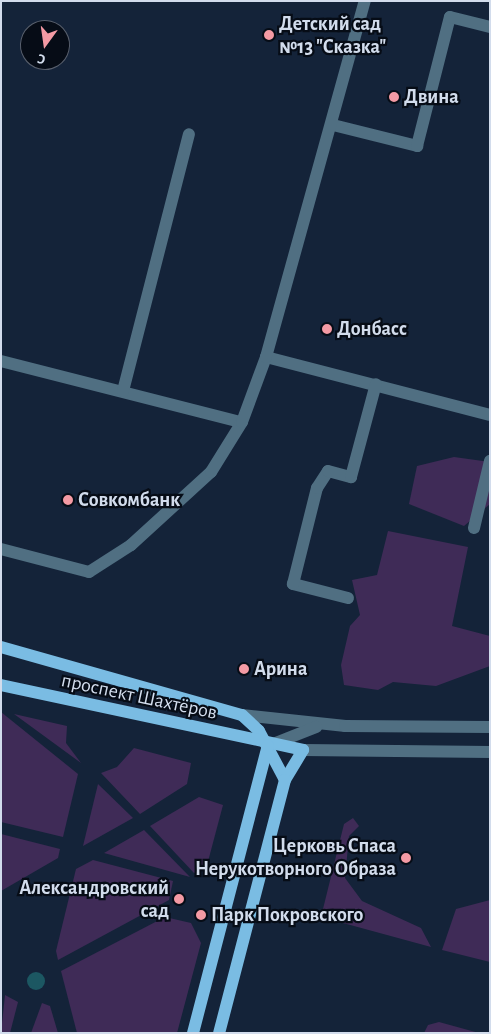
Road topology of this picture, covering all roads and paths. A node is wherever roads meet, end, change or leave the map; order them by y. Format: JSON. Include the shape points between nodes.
{"nodes":[{"id":1,"x":365,"y":1,"type":"edge"},
{"id":2,"x":490,"y":27,"type":"edge"},
{"id":3,"x":333,"y":125,"type":"junction"},
{"id":4,"x":189,"y":134,"type":"dead end"},
{"id":5,"x":266,"y":357,"type":"junction"},
{"id":6,"x":1,"y":361,"type":"edge"},
{"id":7,"x":376,"y":384,"type":"junction"},
{"id":8,"x":123,"y":391,"type":"junction"},
{"id":9,"x":490,"y":415,"type":"edge"},
{"id":10,"x":241,"y":422,"type":"junction"},
{"id":11,"x":490,"y":462,"type":"edge"},
{"id":12,"x":474,"y":528,"type":"dead end"},
{"id":13,"x":1,"y":549,"type":"edge"},
{"id":14,"x":348,"y":598,"type":"dead end"},
{"id":15,"x":1,"y":646,"type":"edge"},
{"id":16,"x":1,"y":685,"type":"edge"},
{"id":17,"x":242,"y":715,"type":"junction"},
{"id":18,"x":325,"y":724,"type":"junction"},
{"id":19,"x":490,"y":727,"type":"edge"},
{"id":20,"x":268,"y":746,"type":"junction"},
{"id":21,"x":302,"y":750,"type":"junction"},
{"id":22,"x":490,"y":752,"type":"edge"},
{"id":23,"x":285,"y":780,"type":"junction"},
{"id":24,"x":193,"y":1033,"type":"edge"},
{"id":25,"x":219,"y":1033,"type":"edge"}],
"edges":[{"from":1,"to":3,"type":"street"},
{"from":2,"to":3,"type":"street","via":[[450,17],[417,146]]},
{"from":3,"to":5,"type":"street"},
{"from":4,"to":8,"type":"street"},
{"from":5,"to":7,"type":"street"},
{"from":5,"to":10,"type":"street"},
{"from":6,"to":8,"type":"street"},
{"from":7,"to":9,"type":"street"},
{"from":7,"to":14,"type":"street","via":[[351,477],[328,471],[317,488],[293,584]]},
{"from":8,"to":10,"type":"street"},
{"from":10,"to":13,"type":"street","via":[[199,484],[131,545],[89,572]]},
{"from":11,"to":12,"type":"street"},
{"from":15,"to":17,"type":"main road","name":"проспект Шахтёров"},
{"from":16,"to":20,"type":"main road","name":"проспект Шахтёров"},
{"from":17,"to":18,"type":"street","name":"проспект Шахтёров"},
{"from":17,"to":20,"type":"main road","name":"проспект Шахтёров"},
{"from":18,"to":19,"type":"street","name":"проспект Шахтёров"},
{"from":18,"to":20,"type":"street","name":"проспект Шахтёров","via":[[295,732]]},
{"from":20,"to":21,"type":"main road","name":"проспект Шахтёров"},
{"from":20,"to":23,"type":"main road","name":"проспект Шахтёров"},
{"from":20,"to":24,"type":"main road"},
{"from":21,"to":22,"type":"street","name":"проспект Шахтёров"},
{"from":21,"to":23,"type":"main road"},
{"from":23,"to":25,"type":"main road"}]}
